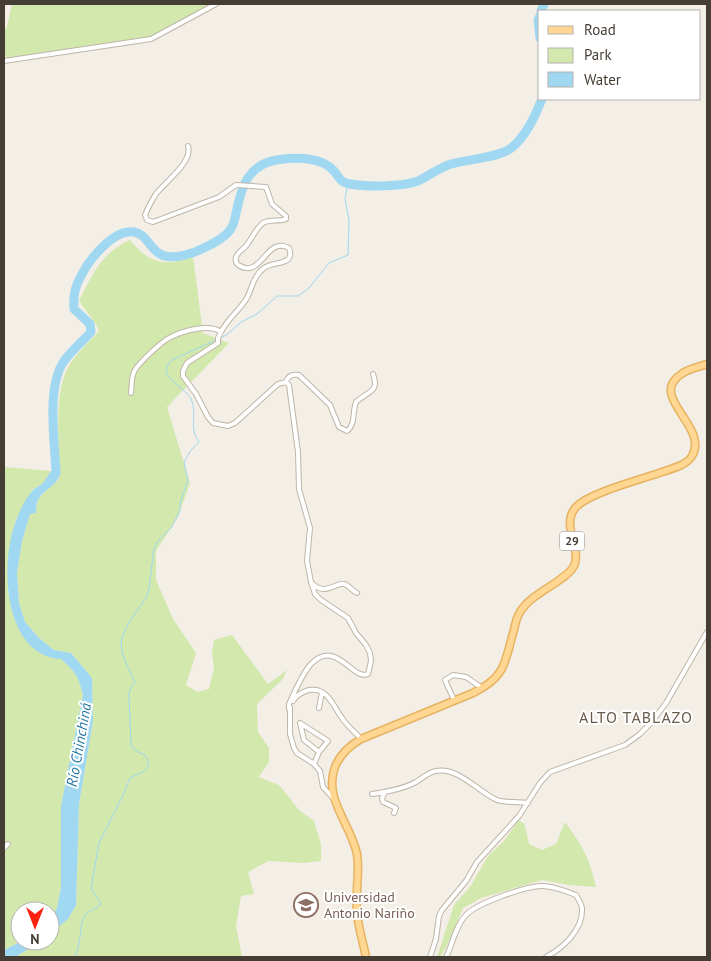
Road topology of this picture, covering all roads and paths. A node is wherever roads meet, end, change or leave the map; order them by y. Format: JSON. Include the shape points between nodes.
{"nodes":[{"id":1,"x":216,"y":4,"type":"edge"},
{"id":2,"x":4,"y":60,"type":"edge"},
{"id":3,"x":188,"y":146,"type":"dead end"},
{"id":4,"x":221,"y":332,"type":"junction"},
{"id":5,"x":707,"y":364,"type":"edge"},
{"id":6,"x":373,"y":374,"type":"dead end"},
{"id":7,"x":286,"y":382,"type":"junction"},
{"id":8,"x":131,"y":393,"type":"dead end"},
{"id":9,"x":311,"y":582,"type":"junction"},
{"id":10,"x":357,"y":593,"type":"dead end"},
{"id":11,"x":707,"y":632,"type":"edge"},
{"id":12,"x":482,"y":688,"type":"junction"},
{"id":13,"x":322,"y":692,"type":"junction"},
{"id":14,"x":454,"y":700,"type":"junction"},
{"id":15,"x":319,"y":708,"type":"dead end"},
{"id":16,"x":289,"y":709,"type":"junction"},
{"id":17,"x":361,"y":739,"type":"junction"},
{"id":18,"x":319,"y":752,"type":"junction"},
{"id":19,"x":314,"y":764,"type":"junction"},
{"id":20,"x":385,"y":792,"type":"junction"},
{"id":21,"x":372,"y":794,"type":"dead end"},
{"id":22,"x":334,"y":800,"type":"junction"},
{"id":23,"x":528,"y":803,"type":"junction"},
{"id":24,"x":394,"y":814,"type":"dead end"},
{"id":25,"x":8,"y":844,"type":"dead end"},
{"id":26,"x":4,"y":848,"type":"edge"},
{"id":27,"x":366,"y":957,"type":"edge"},
{"id":28,"x":430,"y":957,"type":"edge"},
{"id":29,"x":446,"y":957,"type":"edge"},
{"id":30,"x":546,"y":957,"type":"edge"}],
"edges":[{"from":1,"to":2,"type":"street","via":[[151,39]]},
{"from":3,"to":4,"type":"street","via":[[189,156],[155,196],[145,215],[146,220],[153,222],[196,206],[219,197],[236,185],[266,187],[272,204],[284,213],[286,219],[264,223],[239,252],[236,261],[241,267],[252,268],[268,250],[278,246],[289,248],[290,256],[286,262],[268,265],[259,272],[248,297]]},
{"from":4,"to":7,"type":"street","via":[[216,346],[187,363],[183,371],[213,423],[228,426],[235,423],[278,384]]},
{"from":4,"to":8,"type":"street","via":[[195,330],[169,338],[136,367]]},
{"from":5,"to":12,"type":"main road","number":"29","via":[[683,373],[670,390],[695,439],[696,449],[691,458],[678,467],[594,496],[575,508],[570,524],[575,558],[573,567],[520,612],[505,665]]},
{"from":6,"to":7,"type":"street","via":[[376,387],[356,402],[352,425],[347,431],[339,427],[330,405],[300,375],[291,375]]},
{"from":7,"to":9,"type":"street","via":[[296,430],[299,489],[310,528],[307,561]]},
{"from":9,"to":10,"type":"street","via":[[324,588],[342,583]]},
{"from":9,"to":16,"type":"street","via":[[320,600],[348,618],[370,653],[370,669],[368,674],[361,675],[333,656],[320,657],[310,665]]},
{"from":11,"to":23,"type":"street","via":[[666,703],[640,734],[625,745],[550,772]]},
{"from":12,"to":14,"type":"main road","number":"29"},
{"from":12,"to":14,"type":"street","via":[[466,677],[453,675],[445,680]]},
{"from":13,"to":15,"type":"street"},
{"from":13,"to":16,"type":"street","via":[[302,692]]},
{"from":13,"to":17,"type":"street"},
{"from":14,"to":17,"type":"main road","number":"29"},
{"from":16,"to":19,"type":"street","via":[[294,748]]},
{"from":17,"to":22,"type":"main road","number":"29","via":[[348,747],[337,763],[332,777]]},
{"from":18,"to":18,"type":"street","via":[[304,740],[300,723],[328,741]]},
{"from":18,"to":19,"type":"street"},
{"from":19,"to":22,"type":"street","via":[[320,771],[323,787]]},
{"from":20,"to":21,"type":"street"},
{"from":20,"to":23,"type":"street","via":[[438,771],[462,778],[496,800]]},
{"from":20,"to":24,"type":"street","via":[[383,802],[396,808]]},
{"from":22,"to":27,"type":"main road","number":"29","via":[[356,853],[356,911]]},
{"from":23,"to":28,"type":"street","via":[[477,862],[442,910]]},
{"from":25,"to":26,"type":"street"},
{"from":29,"to":30,"type":"street","via":[[466,914],[494,899],[541,886],[559,888],[576,895],[582,908],[580,925],[569,940]]}]}
